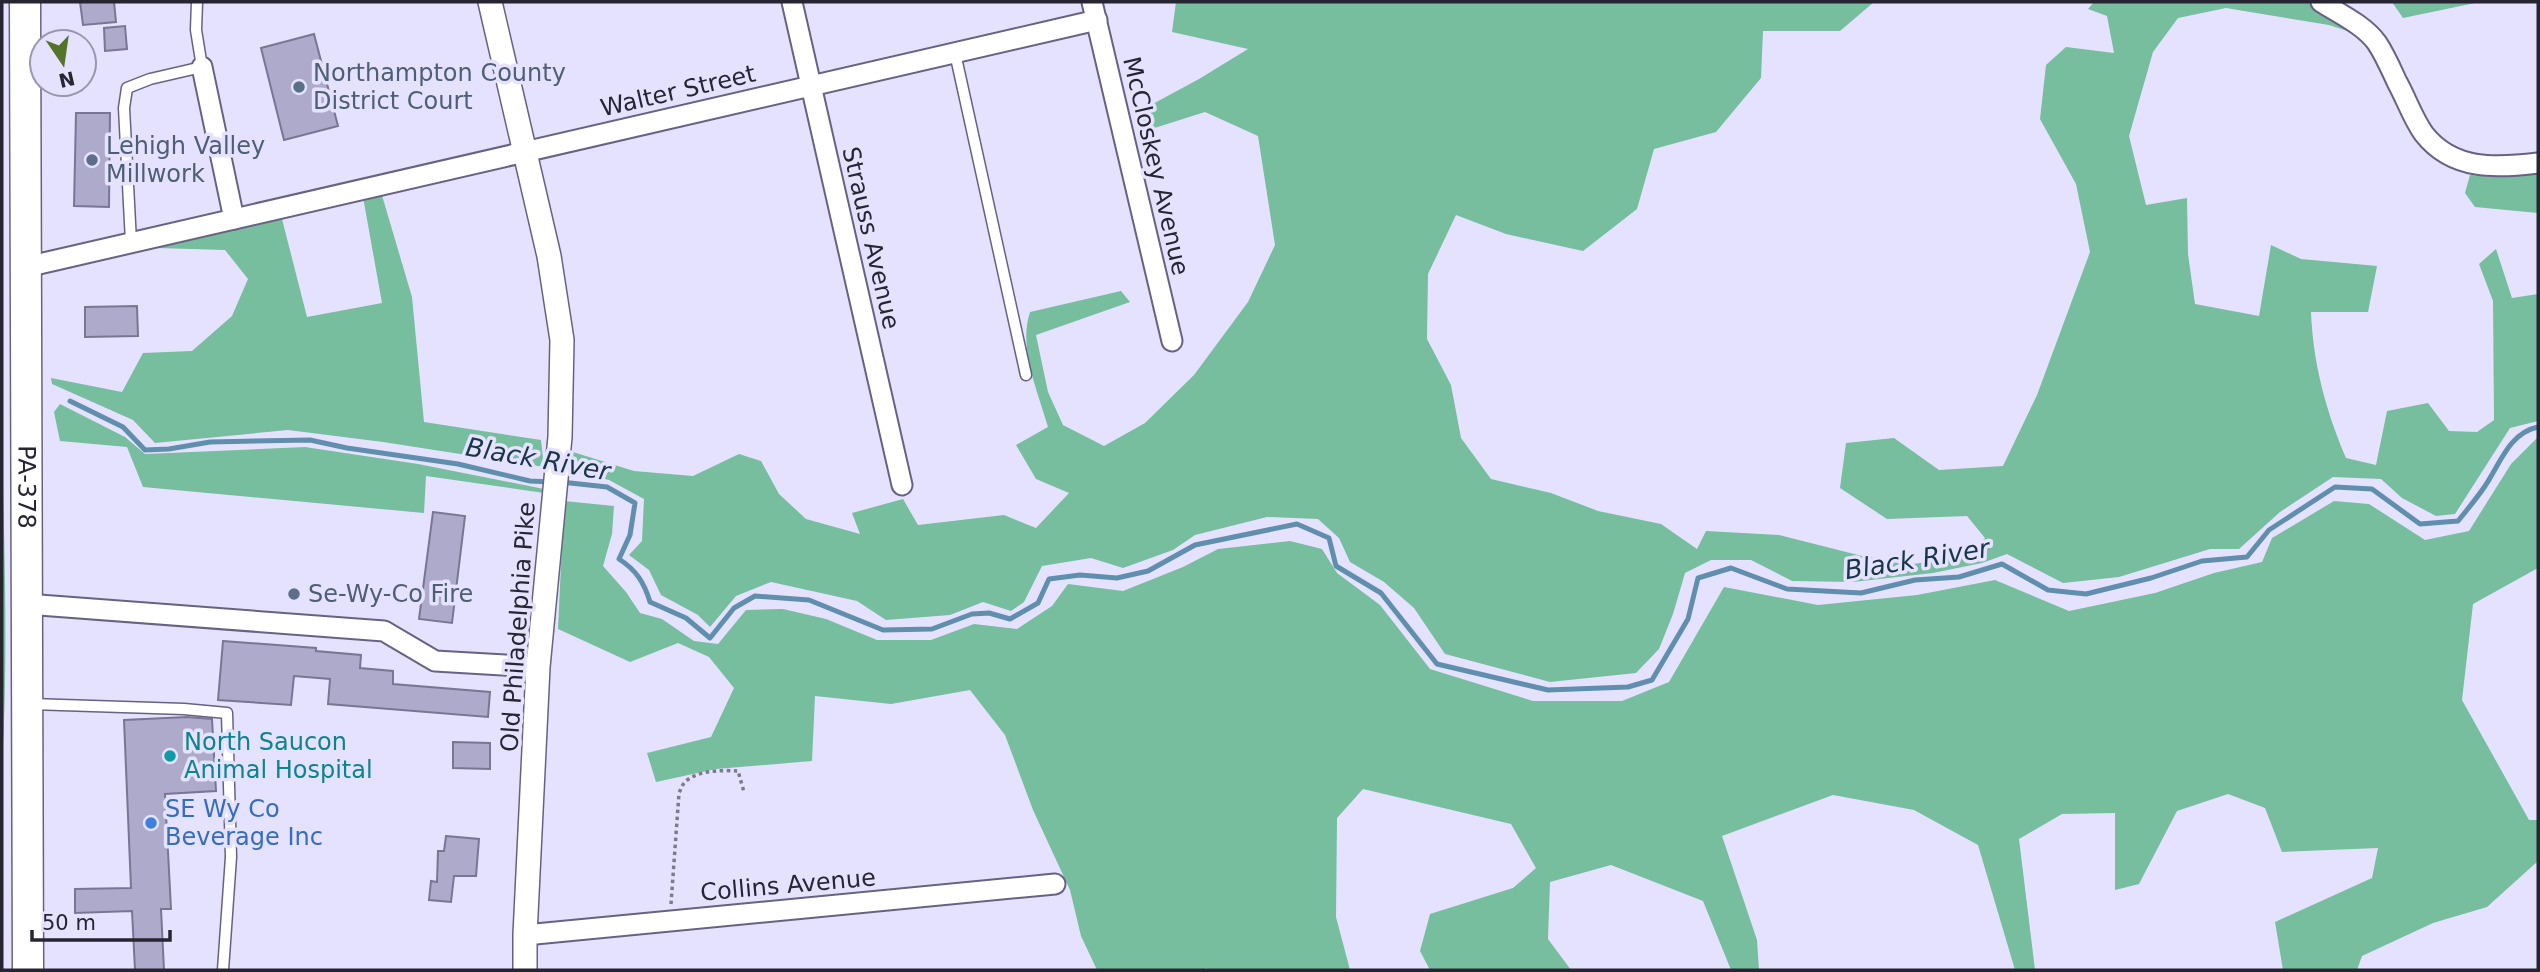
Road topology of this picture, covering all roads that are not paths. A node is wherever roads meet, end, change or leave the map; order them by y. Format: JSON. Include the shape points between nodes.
{"nodes":[{"id":1,"x":25,"y":2,"type":"edge"},
{"id":2,"x":197,"y":2,"type":"edge"},
{"id":3,"x":490,"y":2,"type":"edge"},
{"id":4,"x":792,"y":2,"type":"edge"},
{"id":5,"x":2321,"y":2,"type":"edge"},
{"id":6,"x":1094,"y":11,"type":"edge"},
{"id":7,"x":955,"y":52,"type":"junction"},
{"id":8,"x":202,"y":67,"type":"junction"},
{"id":9,"x":812,"y":85,"type":"junction"},
{"id":10,"x":526,"y":151,"type":"junction"},
{"id":11,"x":2538,"y":163,"type":"edge"},
{"id":12,"x":234,"y":219,"type":"junction"},
{"id":13,"x":131,"y":242,"type":"junction"},
{"id":14,"x":26,"y":267,"type":"junction"},
{"id":15,"x":1172,"y":341,"type":"dead end"},
{"id":16,"x":1026,"y":375,"type":"dead end"},
{"id":17,"x":902,"y":485,"type":"dead end"},
{"id":18,"x":26,"y":604,"type":"junction"},
{"id":19,"x":538,"y":667,"type":"junction"},
{"id":20,"x":27,"y":704,"type":"junction"},
{"id":21,"x":1055,"y":884,"type":"dead end"},
{"id":22,"x":525,"y":935,"type":"junction"},
{"id":23,"x":28,"y":970,"type":"edge"},
{"id":24,"x":223,"y":970,"type":"edge"},
{"id":25,"x":525,"y":970,"type":"edge"}],
"edges":[{"from":1,"to":14,"type":"main road","name":"PA-378"},
{"from":2,"to":8,"type":"lane"},
{"from":3,"to":10,"type":"street","name":"Old Philadelphia Pike"},
{"from":4,"to":9,"type":"street","name":"Strauss Avenue"},
{"from":5,"to":11,"type":"street","via":[[2359,26],[2378,45],[2423,133],[2438,148],[2483,166]]},
{"from":6,"to":7,"type":"street","name":"Walter Street"},
{"from":6,"to":15,"type":"street","name":"McCloskey Avenue"},
{"from":7,"to":9,"type":"street","name":"Walter Street"},
{"from":7,"to":16,"type":"lane"},
{"from":8,"to":12,"type":"street"},
{"from":8,"to":13,"type":"lane","via":[[127,88],[124,108]]},
{"from":9,"to":10,"type":"street","name":"Walter Street"},
{"from":9,"to":17,"type":"street","name":"Strauss Avenue"},
{"from":10,"to":12,"type":"street","name":"Walter Street"},
{"from":10,"to":19,"type":"street","name":"Old Philadelphia Pike","via":[[562,340],[557,471]]},
{"from":12,"to":13,"type":"street","name":"Walter Street"},
{"from":13,"to":14,"type":"street","name":"Walter Street"},
{"from":14,"to":18,"type":"main road","name":"PA-378"},
{"from":18,"to":19,"type":"street","via":[[384,631],[435,661]]},
{"from":18,"to":20,"type":"main road","name":"PA-378"},
{"from":19,"to":22,"type":"street","name":"Old Philadelphia Pike"},
{"from":20,"to":23,"type":"main road","name":"PA-378"},
{"from":20,"to":24,"type":"lane","via":[[226,713],[232,857]]},
{"from":21,"to":22,"type":"street","name":"Collins Avenue"},
{"from":22,"to":25,"type":"street","name":"Old Philadelphia Pike"}]}
